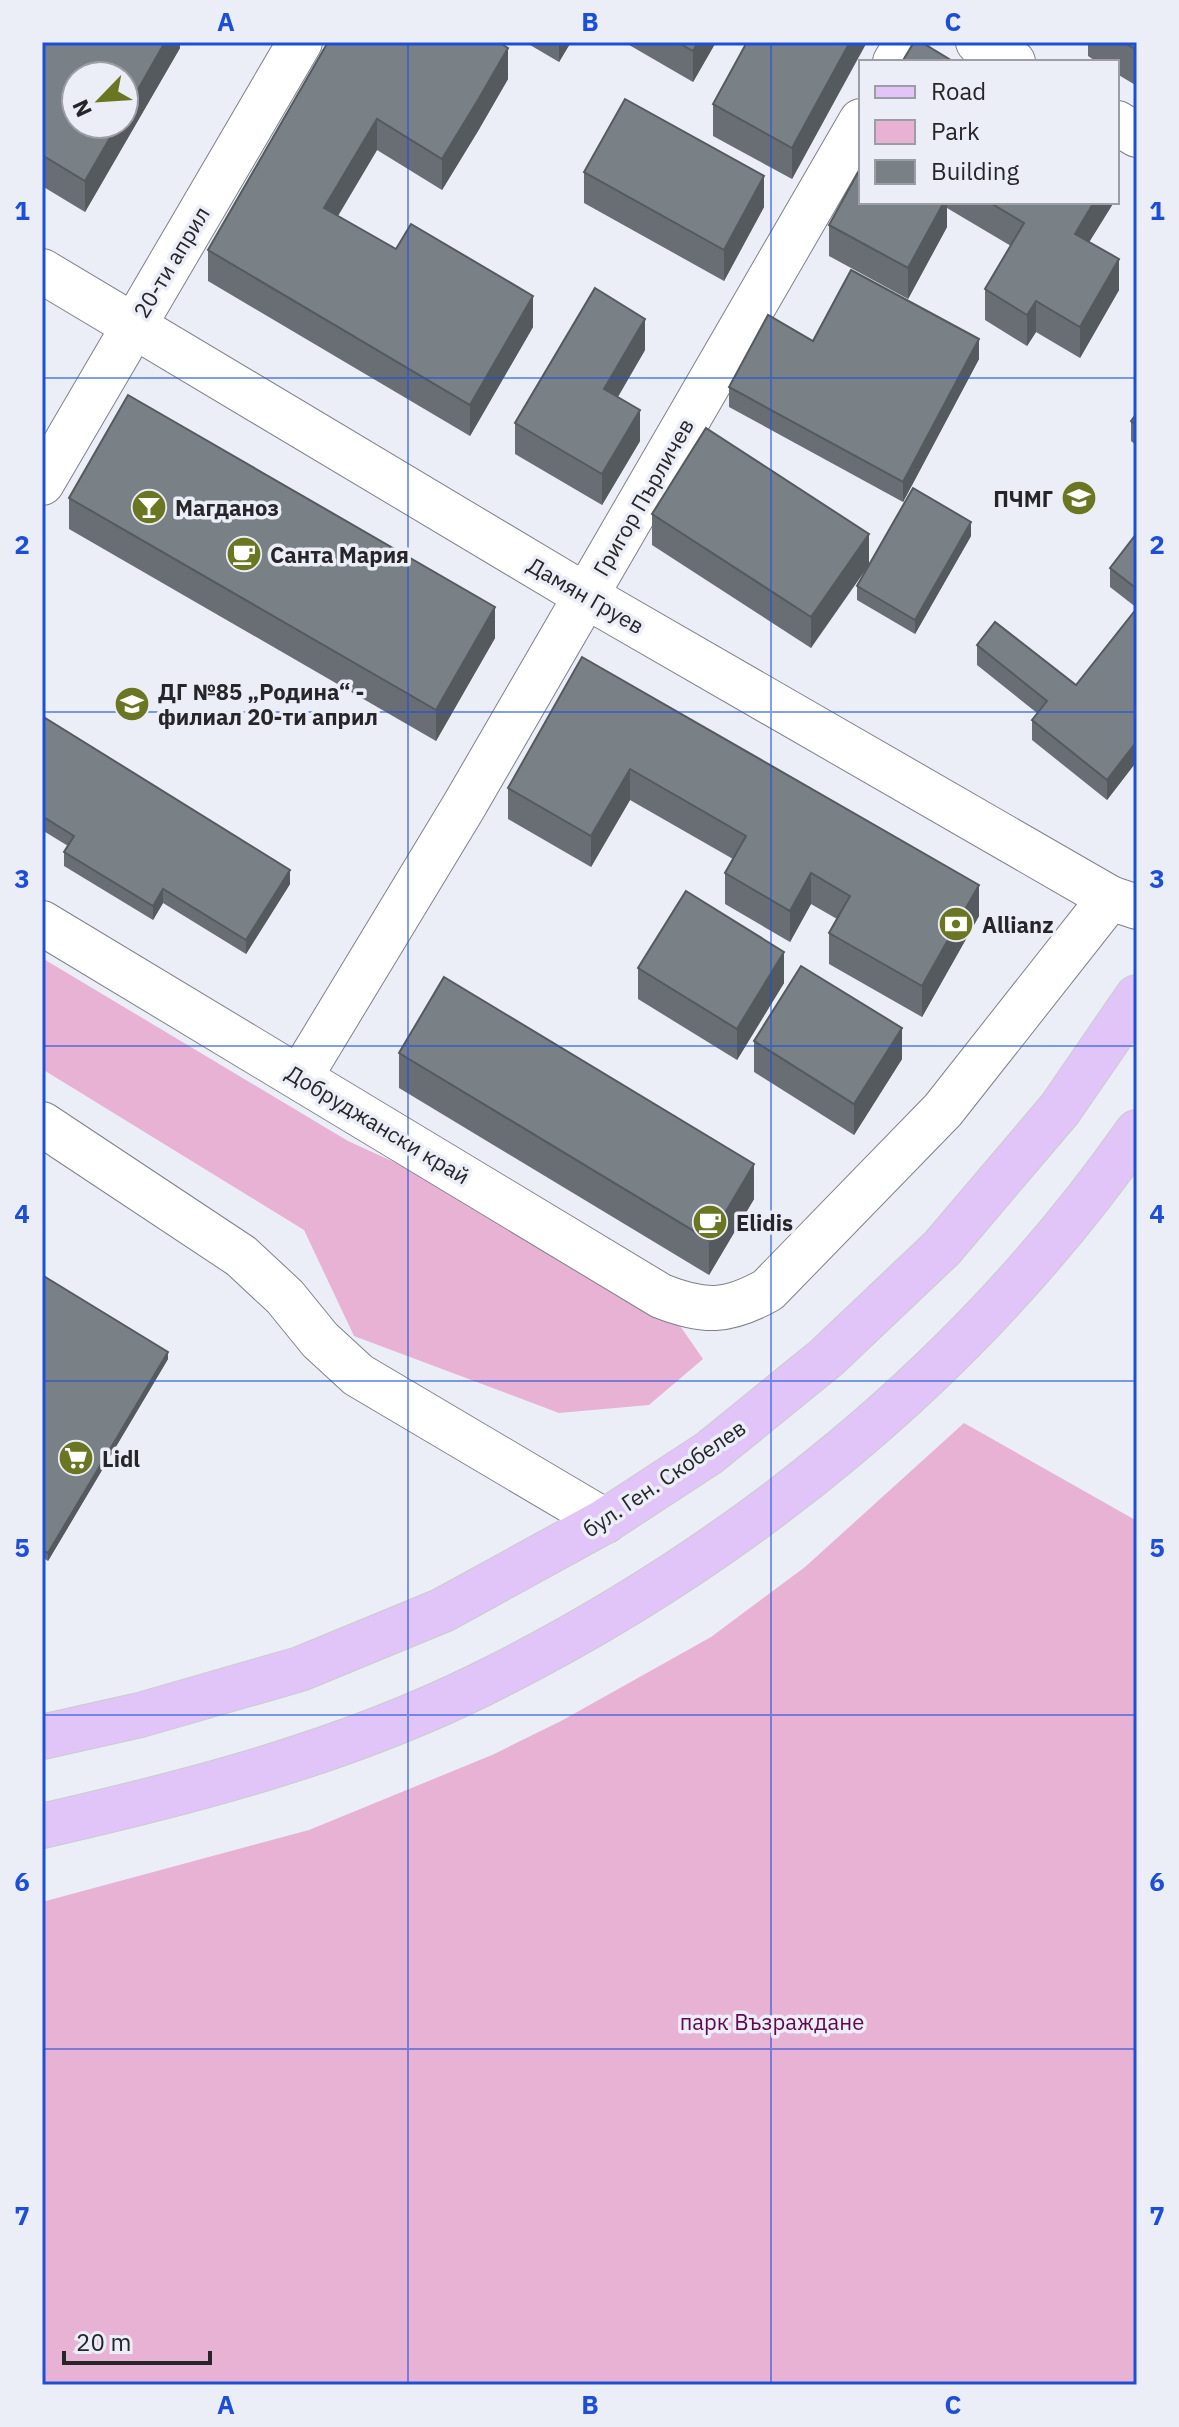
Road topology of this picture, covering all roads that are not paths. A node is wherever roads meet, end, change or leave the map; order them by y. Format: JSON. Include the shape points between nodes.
{"nodes":[{"id":1,"x":300,"y":42,"type":"edge"},
{"id":2,"x":907,"y":42,"type":"edge"},
{"id":3,"x":978,"y":42,"type":"edge"},
{"id":4,"x":896,"y":60,"type":"edge"},
{"id":5,"x":1010,"y":60,"type":"edge"},
{"id":6,"x":859,"y":124,"type":"edge"},
{"id":7,"x":1119,"y":124,"type":"edge"},
{"id":8,"x":1137,"y":135,"type":"edge"},
{"id":9,"x":42,"y":271,"type":"edge"},
{"id":10,"x":134,"y":325,"type":"junction"},
{"id":11,"x":42,"y":483,"type":"edge"},
{"id":12,"x":586,"y":596,"type":"junction"},
{"id":13,"x":1124,"y":902,"type":"edge"},
{"id":14,"x":42,"y":923,"type":"edge"},
{"id":15,"x":1137,"y":997,"type":"edge"},
{"id":16,"x":300,"y":1077,"type":"junction"},
{"id":17,"x":42,"y":1124,"type":"edge"},
{"id":18,"x":1137,"y":1132,"type":"edge"},
{"id":19,"x":605,"y":1521,"type":"junction"},
{"id":20,"x":42,"y":1737,"type":"edge"},
{"id":21,"x":42,"y":1826,"type":"edge"}],
"edges":[{"from":1,"to":10,"type":"street","name":"20-ти април"},
{"from":2,"to":4,"type":"street"},
{"from":3,"to":5,"type":"street"},
{"from":6,"to":12,"type":"street","name":"Григор Пърличев"},
{"from":7,"to":8,"type":"street"},
{"from":9,"to":10,"type":"street","name":"Дамян Груев"},
{"from":10,"to":11,"type":"street","name":"20-ти април"},
{"from":10,"to":12,"type":"street","name":"Дамян Груев"},
{"from":12,"to":13,"type":"street","name":"Дамян Груев"},
{"from":12,"to":16,"type":"street","name":"Григор Пърличев"},
{"from":13,"to":16,"type":"street","name":"Добруджански край","via":[[943,1110],[768,1290],[742,1304],[691,1307],[661,1296]]},
{"from":14,"to":16,"type":"street","name":"Добруджански край"},
{"from":15,"to":19,"type":"main road","name":"бул. Ген. Скобелев","via":[[1060,1109],[942,1248],[826,1358],[721,1444]]},
{"from":17,"to":19,"type":"street","via":[[241,1256],[358,1375]]},
{"from":18,"to":21,"type":"main road","via":[[1043,1255],[874,1424],[758,1518],[635,1602],[478,1686],[333,1746],[174,1796]]},
{"from":19,"to":20,"type":"main road","name":"бул. Ген. Скобелев","via":[[443,1610],[300,1669]]}]}
